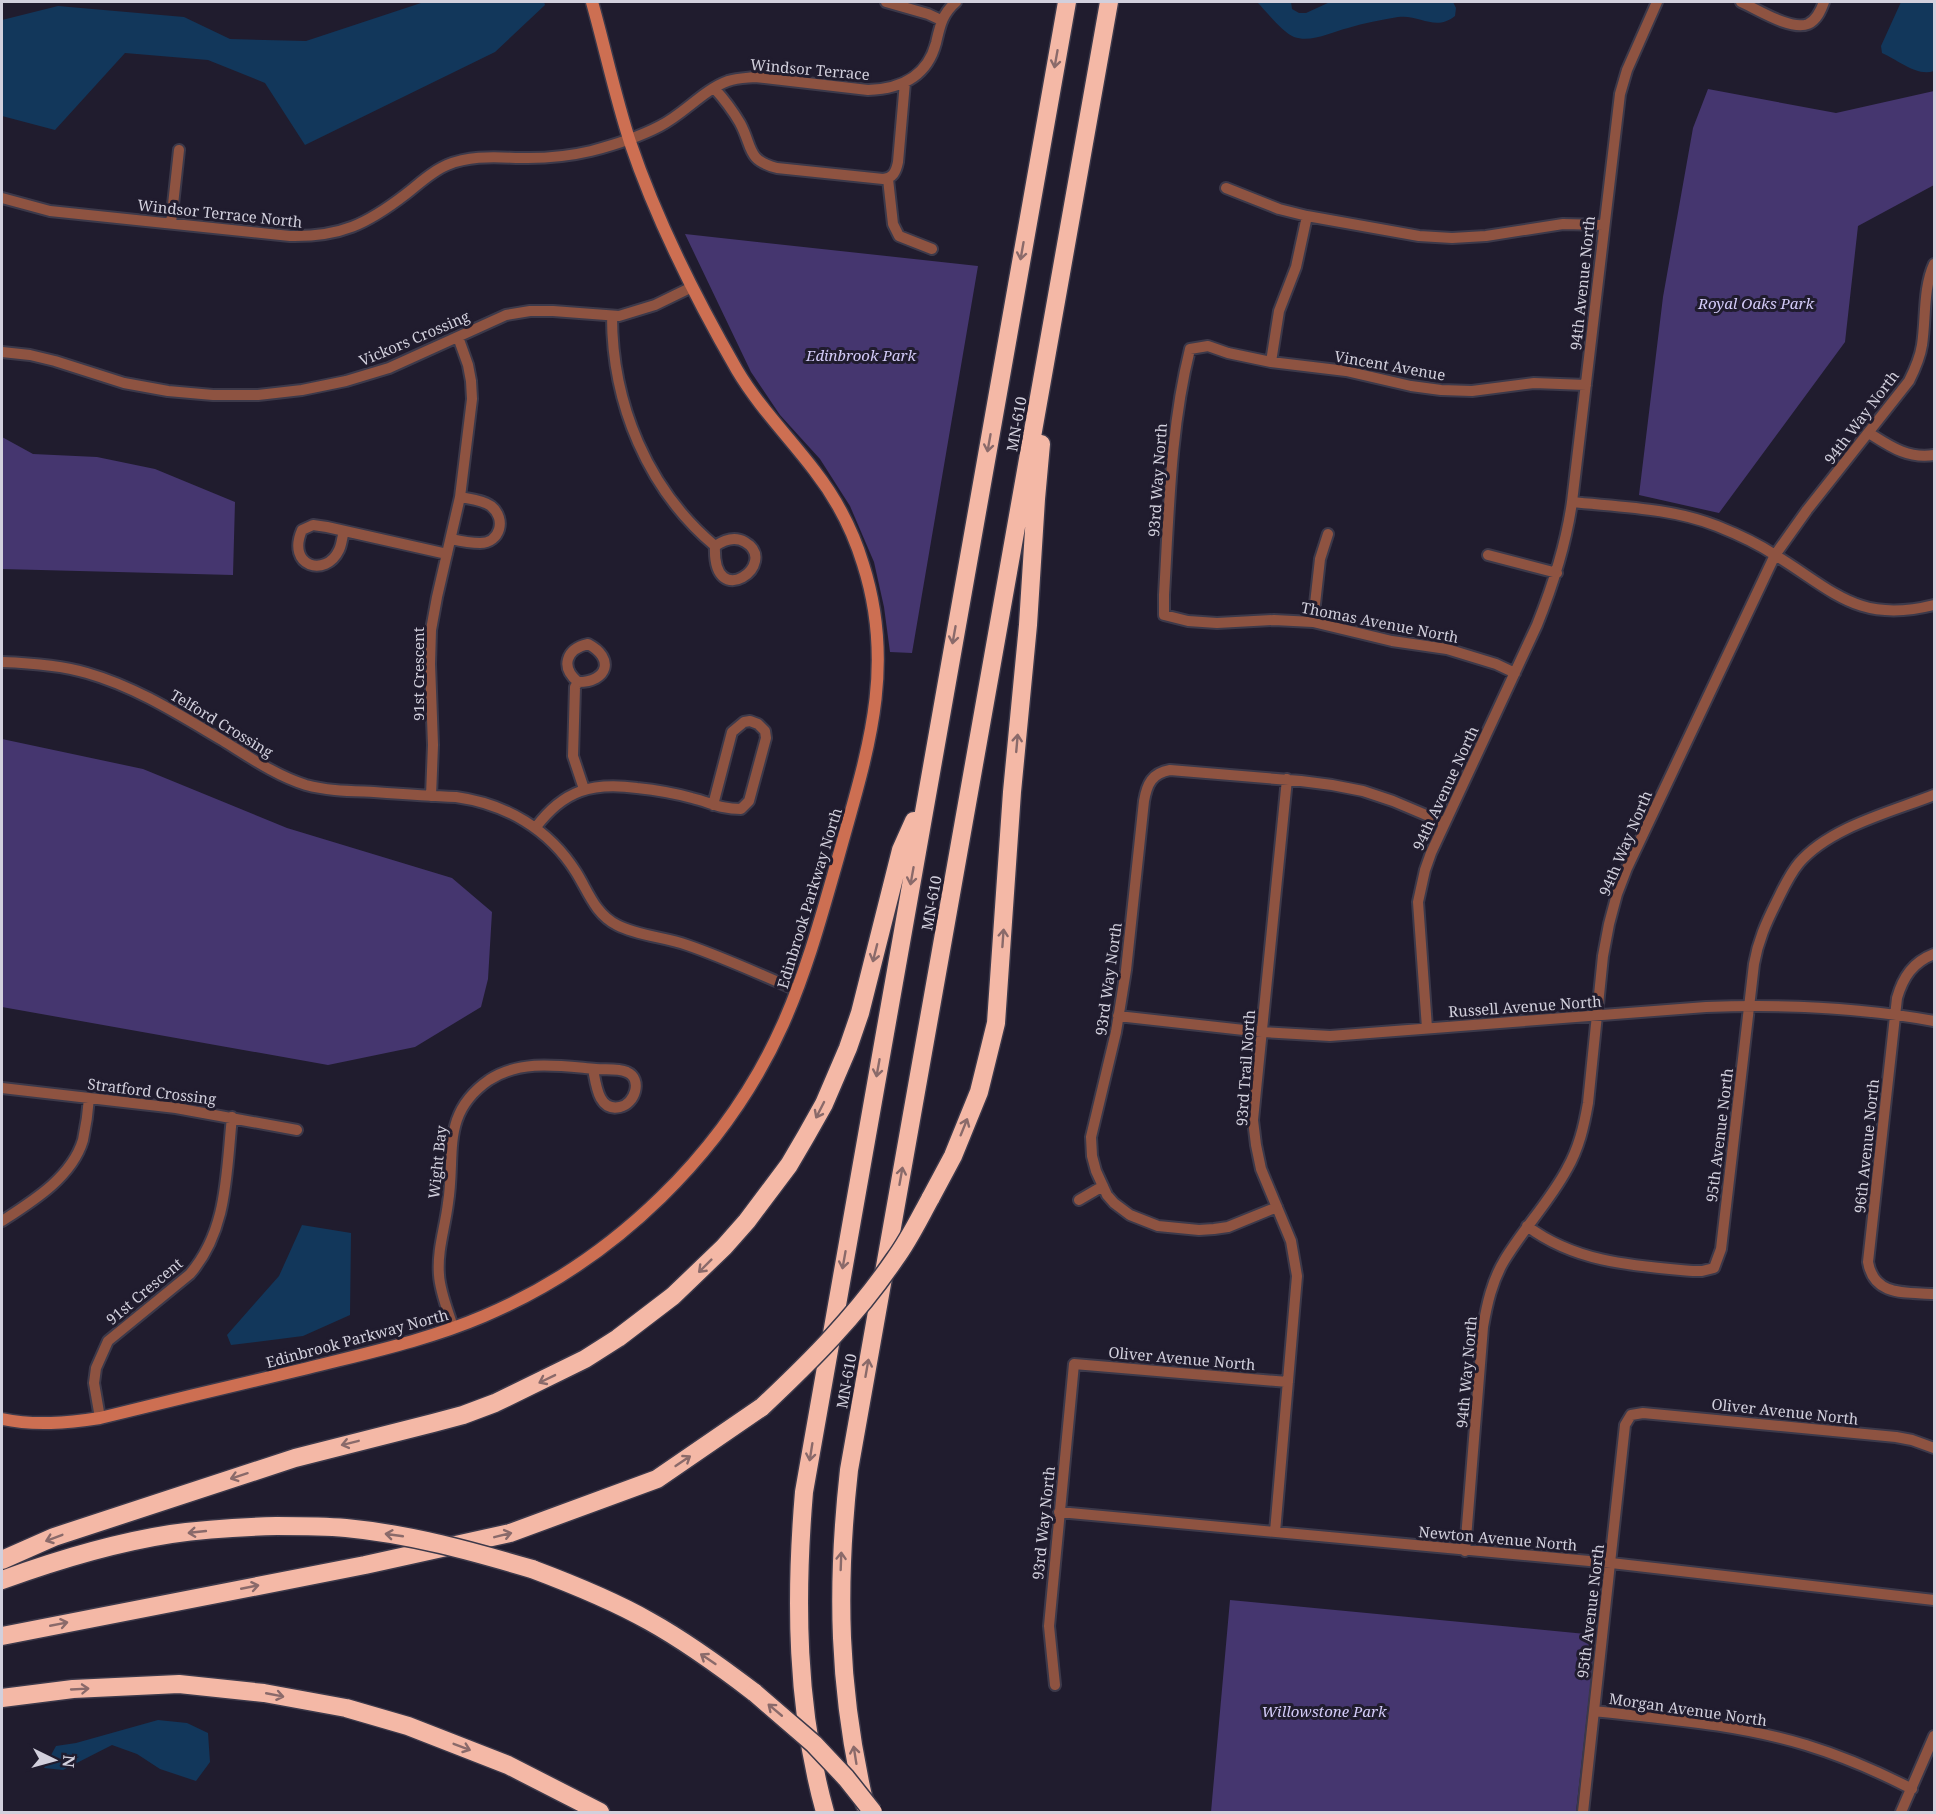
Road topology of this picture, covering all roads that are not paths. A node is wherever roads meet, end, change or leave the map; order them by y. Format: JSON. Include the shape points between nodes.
{"nodes":[{"id":1,"x":592,"y":2,"type":"edge"},
{"id":2,"x":886,"y":2,"type":"edge"},
{"id":3,"x":956,"y":2,"type":"edge"},
{"id":4,"x":1066,"y":2,"type":"edge"},
{"id":5,"x":1109,"y":2,"type":"edge"},
{"id":6,"x":1657,"y":2,"type":"edge"},
{"id":7,"x":1741,"y":2,"type":"edge"},
{"id":8,"x":1824,"y":2,"type":"edge"},
{"id":9,"x":941,"y":20,"type":"junction"},
{"id":10,"x":1100,"y":51,"type":"junction"},
{"id":11,"x":905,"y":82,"type":"junction"},
{"id":12,"x":714,"y":88,"type":"junction"},
{"id":13,"x":629,"y":139,"type":"junction"},
{"id":14,"x":179,"y":150,"type":"dead end"},
{"id":15,"x":888,"y":179,"type":"junction"},
{"id":16,"x":1226,"y":188,"type":"dead end"},
{"id":17,"x":2,"y":198,"type":"edge"},
{"id":18,"x":1307,"y":216,"type":"junction"},
{"id":19,"x":171,"y":223,"type":"junction"},
{"id":20,"x":1604,"y":225,"type":"junction"},
{"id":21,"x":932,"y":249,"type":"dead end"},
{"id":22,"x":1935,"y":264,"type":"edge"},
{"id":23,"x":692,"y":287,"type":"junction"},
{"id":24,"x":612,"y":316,"type":"junction"},
{"id":25,"x":458,"y":337,"type":"junction"},
{"id":26,"x":1190,"y":349,"type":"joint"},
{"id":27,"x":2,"y":352,"type":"edge"},
{"id":28,"x":1271,"y":362,"type":"junction"},
{"id":29,"x":1586,"y":385,"type":"junction"},
{"id":30,"x":1869,"y":433,"type":"junction"},
{"id":31,"x":1935,"y":454,"type":"edge"},
{"id":32,"x":460,"y":497,"type":"junction"},
{"id":33,"x":1572,"y":502,"type":"junction"},
{"id":34,"x":344,"y":531,"type":"junction"},
{"id":35,"x":1328,"y":534,"type":"dead end"},
{"id":36,"x":451,"y":539,"type":"junction"},
{"id":37,"x":715,"y":546,"type":"dead end"},
{"id":38,"x":447,"y":554,"type":"junction"},
{"id":39,"x":1488,"y":555,"type":"dead end"},
{"id":40,"x":1775,"y":555,"type":"junction"},
{"id":41,"x":1557,"y":573,"type":"junction"},
{"id":42,"x":1935,"y":606,"type":"edge"},
{"id":43,"x":1164,"y":615,"type":"joint"},
{"id":44,"x":1313,"y":622,"type":"junction"},
{"id":45,"x":2,"y":662,"type":"edge"},
{"id":46,"x":1515,"y":673,"type":"junction"},
{"id":47,"x":578,"y":682,"type":"dead end"},
{"id":48,"x":1287,"y":779,"type":"junction"},
{"id":49,"x":584,"y":789,"type":"junction"},
{"id":50,"x":1935,"y":795,"type":"edge"},
{"id":51,"x":431,"y":796,"type":"junction"},
{"id":52,"x":925,"y":797,"type":"junction"},
{"id":53,"x":713,"y":805,"type":"junction"},
{"id":54,"x":1445,"y":824,"type":"junction"},
{"id":55,"x":536,"y":827,"type":"junction"},
{"id":56,"x":1935,"y":954,"type":"edge"},
{"id":57,"x":797,"y":990,"type":"junction"},
{"id":58,"x":1749,"y":1005,"type":"junction"},
{"id":59,"x":1895,"y":1014,"type":"junction"},
{"id":60,"x":1118,"y":1016,"type":"junction"},
{"id":61,"x":1598,"y":1016,"type":"junction"},
{"id":62,"x":1935,"y":1021,"type":"edge"},
{"id":63,"x":1427,"y":1028,"type":"junction"},
{"id":64,"x":1262,"y":1032,"type":"junction"},
{"id":65,"x":593,"y":1069,"type":"junction"},
{"id":66,"x":2,"y":1088,"type":"edge"},
{"id":67,"x":89,"y":1098,"type":"junction"},
{"id":68,"x":232,"y":1117,"type":"junction"},
{"id":69,"x":297,"y":1130,"type":"dead end"},
{"id":70,"x":1103,"y":1186,"type":"junction"},
{"id":71,"x":1079,"y":1200,"type":"dead end"},
{"id":72,"x":1277,"y":1207,"type":"junction"},
{"id":73,"x":2,"y":1221,"type":"edge"},
{"id":74,"x":1527,"y":1226,"type":"junction"},
{"id":75,"x":1935,"y":1294,"type":"edge"},
{"id":76,"x":453,"y":1327,"type":"junction"},
{"id":77,"x":1074,"y":1364,"type":"joint"},
{"id":78,"x":1288,"y":1382,"type":"junction"},
{"id":79,"x":1631,"y":1415,"type":"joint"},
{"id":80,"x":100,"y":1418,"type":"junction"},
{"id":81,"x":2,"y":1419,"type":"edge"},
{"id":82,"x":1935,"y":1448,"type":"edge"},
{"id":83,"x":1059,"y":1512,"type":"junction"},
{"id":84,"x":1275,"y":1532,"type":"junction"},
{"id":85,"x":1465,"y":1551,"type":"junction"},
{"id":86,"x":2,"y":1560,"type":"edge"},
{"id":87,"x":1611,"y":1563,"type":"junction"},
{"id":88,"x":2,"y":1580,"type":"edge"},
{"id":89,"x":1935,"y":1600,"type":"edge"},
{"id":90,"x":2,"y":1636,"type":"edge"},
{"id":91,"x":1055,"y":1685,"type":"dead end"},
{"id":92,"x":2,"y":1698,"type":"edge"},
{"id":93,"x":1594,"y":1711,"type":"junction"},
{"id":94,"x":1935,"y":1736,"type":"edge"},
{"id":95,"x":1912,"y":1789,"type":"junction"},
{"id":96,"x":600,"y":1812,"type":"edge"},
{"id":97,"x":825,"y":1812,"type":"edge"},
{"id":98,"x":867,"y":1812,"type":"edge"},
{"id":99,"x":873,"y":1812,"type":"edge"},
{"id":100,"x":1583,"y":1812,"type":"edge"},
{"id":101,"x":1901,"y":1812,"type":"edge"}],
"edges":[{"from":1,"to":13,"type":"street","name":"Edinbrook Parkway North"},
{"from":2,"to":9,"type":"street"},
{"from":3,"to":9,"type":"street","name":"Windsor Terrace"},
{"from":4,"to":52,"type":"highway","name":"MN-610","one_way":true},
{"from":5,"to":10,"type":"highway","name":"MN-610"},
{"from":6,"to":20,"type":"street","name":"94th Avenue North","via":[[1626,70],[1620,94]]},
{"from":7,"to":8,"type":"street","via":[[1797,26],[1814,20]]},
{"from":9,"to":11,"type":"street","name":"Windsor Terrace","via":[[927,63]]},
{"from":90,"to":10,"type":"highway","one_way":true,"bridge":true,"via":[[510,1533],[657,1479],[762,1407],[864,1303],[897,1257],[953,1156],[979,1092],[996,1023],[1040,451]]},
{"from":98,"to":10,"type":"highway","name":"MN-610","one_way":true,"via":[[856,1767],[842,1663],[841,1560],[849,1470]]},
{"from":11,"to":12,"type":"street","name":"Windsor Terrace","via":[[868,90],[755,77],[727,81]]},
{"from":11,"to":15,"type":"street","via":[[898,162]]},
{"from":12,"to":13,"type":"street","name":"Windsor Terrace","via":[[661,126]]},
{"from":12,"to":15,"type":"street","via":[[741,126],[756,159],[764,165]]},
{"from":13,"to":19,"type":"street","name":"Windsor Terrace North","via":[[549,158],[460,160],[432,174],[369,220],[330,234],[290,236]]},
{"from":13,"to":23,"type":"street","name":"Edinbrook Parkway North","via":[[660,220]]},
{"from":14,"to":19,"type":"street"},
{"from":15,"to":21,"type":"street","via":[[893,224],[899,236]]},
{"from":16,"to":18,"type":"street"},
{"from":17,"to":19,"type":"street","name":"Windsor Terrace North","via":[[50,211]]},
{"from":18,"to":20,"type":"street","via":[[1452,238],[1563,224]]},
{"from":18,"to":28,"type":"street","via":[[1296,267],[1279,311]]},
{"from":20,"to":29,"type":"street","name":"94th Avenue North"},
{"from":22,"to":30,"type":"street","name":"94th Way North","via":[[1917,364],[1900,395]]},
{"from":23,"to":24,"type":"street","name":"Vickors Crossing","via":[[636,312]]},
{"from":23,"to":57,"type":"street","name":"Edinbrook Parkway North","via":[[744,381],[818,475],[838,507],[861,555],[878,632],[878,694],[873,728],[822,916]]},
{"from":24,"to":25,"type":"street","name":"Vickors Crossing","via":[[530,311],[506,315]]},
{"from":24,"to":37,"type":"street","via":[[614,363],[631,428],[662,487],[682,514]]},
{"from":25,"to":27,"type":"street","name":"Vickors Crossing","via":[[389,368],[346,381],[258,395],[168,391],[124,383],[55,361]]},
{"from":25,"to":32,"type":"street","name":"91st Crescent","via":[[468,365],[472,399]]},
{"from":26,"to":28,"type":"street","name":"Vincent Avenue","via":[[1208,346]]},
{"from":26,"to":43,"type":"street","name":"93rd Way North","via":[[1176,424]]},
{"from":28,"to":29,"type":"street","name":"Vincent Avenue","via":[[1346,371],[1442,390],[1472,391],[1534,383]]},
{"from":29,"to":33,"type":"street","name":"94th Avenue North"},
{"from":30,"to":31,"type":"street","via":[[1907,454]]},
{"from":30,"to":40,"type":"street","name":"94th Way North"},
{"from":32,"to":36,"type":"street","name":"91st Crescent"},
{"from":32,"to":36,"type":"street","via":[[489,504],[500,517],[501,527],[490,541]]},
{"from":33,"to":40,"type":"street","via":[[1686,517],[1715,525]]},
{"from":33,"to":41,"type":"street","name":"94th Avenue North"},
{"from":34,"to":34,"type":"street","via":[[313,525],[302,530],[298,552],[305,562],[324,564],[340,549]]},
{"from":34,"to":38,"type":"street"},
{"from":35,"to":44,"type":"street","via":[[1320,559]]},
{"from":36,"to":38,"type":"street","name":"91st Crescent"},
{"from":38,"to":51,"type":"street","name":"91st Crescent","via":[[431,630]]},
{"from":39,"to":41,"type":"street"},
{"from":40,"to":42,"type":"street","via":[[1833,594],[1861,607],[1904,611]]},
{"from":40,"to":61,"type":"street","name":"94th Way North","via":[[1620,885],[1603,956]]},
{"from":41,"to":46,"type":"street","name":"94th Avenue North"},
{"from":43,"to":44,"type":"street","name":"Thomas Avenue North","via":[[1217,623]]},
{"from":44,"to":46,"type":"street","name":"Thomas Avenue North","via":[[1447,649]]},
{"from":45,"to":51,"type":"street","name":"Telford Crossing","via":[[86,672],[115,682],[144,694],[280,774],[306,785]]},
{"from":46,"to":54,"type":"street","name":"94th Avenue North"},
{"from":47,"to":49,"type":"street","via":[[573,756]]},
{"from":48,"to":54,"type":"street","via":[[1363,791]]},
{"from":48,"to":60,"type":"street","name":"93rd Way North","via":[[1180,770],[1155,774],[1144,801]]},
{"from":48,"to":64,"type":"street","name":"93rd Trail North"},
{"from":49,"to":53,"type":"street","via":[[616,786],[661,790]]},
{"from":49,"to":55,"type":"street","via":[[553,807]]},
{"from":50,"to":58,"type":"street","via":[[1846,829],[1828,838],[1797,864],[1757,945]]},
{"from":51,"to":55,"type":"street","name":"Telford Crossing","via":[[489,804]]},
{"from":52,"to":86,"type":"highway","one_way":true,"via":[[901,850],[860,1013],[838,1072],[806,1136],[747,1221],[673,1296],[585,1359],[463,1415],[295,1458],[94,1523]]},
{"from":52,"to":97,"type":"highway","name":"MN-610","one_way":true,"via":[[804,1492],[800,1652],[805,1709]]},
{"from":53,"to":53,"type":"street","via":[[732,732],[744,722],[758,724],[766,738],[749,801],[741,809]]},
{"from":54,"to":63,"type":"street","name":"94th Avenue North","via":[[1425,870],[1418,902]]},
{"from":55,"to":57,"type":"street","name":"Telford Crossing","via":[[568,860],[597,909],[616,925],[687,945]]},
{"from":56,"to":59,"type":"street","name":"96th Avenue North","via":[[1923,958],[1905,977]]},
{"from":57,"to":76,"type":"street","name":"Edinbrook Parkway North","via":[[767,1057],[736,1107],[697,1158],[654,1204],[554,1279],[486,1315]]},
{"from":58,"to":59,"type":"street","name":"Russell Avenue North"},
{"from":58,"to":61,"type":"street","name":"Russell Avenue North"},
{"from":58,"to":74,"type":"street","name":"95th Avenue North","via":[[1721,1249],[1714,1268],[1693,1271],[1607,1262],[1560,1246]]},
{"from":59,"to":62,"type":"street","name":"Russell Avenue North"},
{"from":59,"to":75,"type":"street","name":"96th Avenue North","via":[[1868,1262],[1875,1281],[1882,1287]]},
{"from":60,"to":64,"type":"street","name":"Russell Avenue North"},
{"from":60,"to":70,"type":"street","name":"93rd Way North","via":[[1091,1137],[1092,1156]]},
{"from":61,"to":63,"type":"street","name":"Russell Avenue North"},
{"from":61,"to":74,"type":"street","name":"94th Way North","via":[[1588,1102],[1577,1148],[1567,1170]]},
{"from":63,"to":64,"type":"street","name":"Russell Avenue North","via":[[1330,1036]]},
{"from":64,"to":72,"type":"street","name":"93rd Trail North","via":[[1253,1120],[1261,1169]]},
{"from":65,"to":65,"type":"street","name":"Wight Bay","via":[[602,1101],[610,1107],[627,1104],[636,1089],[632,1075]]},
{"from":65,"to":76,"type":"street","name":"Wight Bay","via":[[545,1065],[507,1071],[476,1091],[455,1122],[451,1183],[438,1252],[439,1277]]},
{"from":66,"to":67,"type":"street","name":"Stratford Crossing"},
{"from":67,"to":68,"type":"street","name":"Stratford Crossing"},
{"from":67,"to":73,"type":"street","via":[[82,1141],[68,1169]]},
{"from":68,"to":69,"type":"street","name":"Stratford Crossing"},
{"from":68,"to":80,"type":"street","name":"91st Crescent","via":[[221,1213],[211,1244],[190,1274],[108,1341],[94,1383]]},
{"from":70,"to":71,"type":"street"},
{"from":70,"to":72,"type":"street","name":"93rd Way North","via":[[1114,1203],[1130,1215],[1158,1226],[1199,1230],[1228,1227]]},
{"from":72,"to":78,"type":"street","name":"93rd Trail North","via":[[1291,1241],[1297,1276]]},
{"from":74,"to":85,"type":"street","name":"94th Way North","via":[[1503,1263],[1487,1305]]},
{"from":76,"to":80,"type":"street","name":"Edinbrook Parkway North","via":[[372,1352]]},
{"from":77,"to":78,"type":"street","name":"Oliver Avenue North"},
{"from":77,"to":83,"type":"street","name":"93rd Way North"},
{"from":78,"to":84,"type":"street","name":"93rd Trail North"},
{"from":79,"to":82,"type":"street","name":"Oliver Avenue North","via":[[1644,1413],[1896,1437]]},
{"from":79,"to":87,"type":"street","name":"95th Avenue North","via":[[1625,1425]]},
{"from":80,"to":81,"type":"street","name":"Edinbrook Parkway North","via":[[33,1424]]},
{"from":83,"to":84,"type":"street","name":"Newton Avenue North"},
{"from":83,"to":91,"type":"street","name":"93rd Way North","via":[[1049,1626]]},
{"from":84,"to":85,"type":"street","name":"Newton Avenue North"},
{"from":85,"to":87,"type":"street","name":"Newton Avenue North"},
{"from":87,"to":89,"type":"street","name":"Newton Avenue North"},
{"from":87,"to":93,"type":"street","name":"95th Avenue North"},
{"from":99,"to":88,"type":"highway","one_way":true,"bridge":true,"via":[[814,1744],[724,1670],[648,1620],[576,1586],[462,1548],[345,1528],[229,1528],[113,1545]]},
{"from":92,"to":96,"type":"highway","one_way":true,"via":[[73,1689],[179,1684],[264,1693],[346,1708],[408,1726],[508,1765]]},
{"from":93,"to":95,"type":"street","name":"Morgan Avenue North","via":[[1762,1734],[1807,1746]]},
{"from":93,"to":100,"type":"street","name":"95th Avenue North"},
{"from":94,"to":95,"type":"street"},
{"from":95,"to":101,"type":"street"}]}
